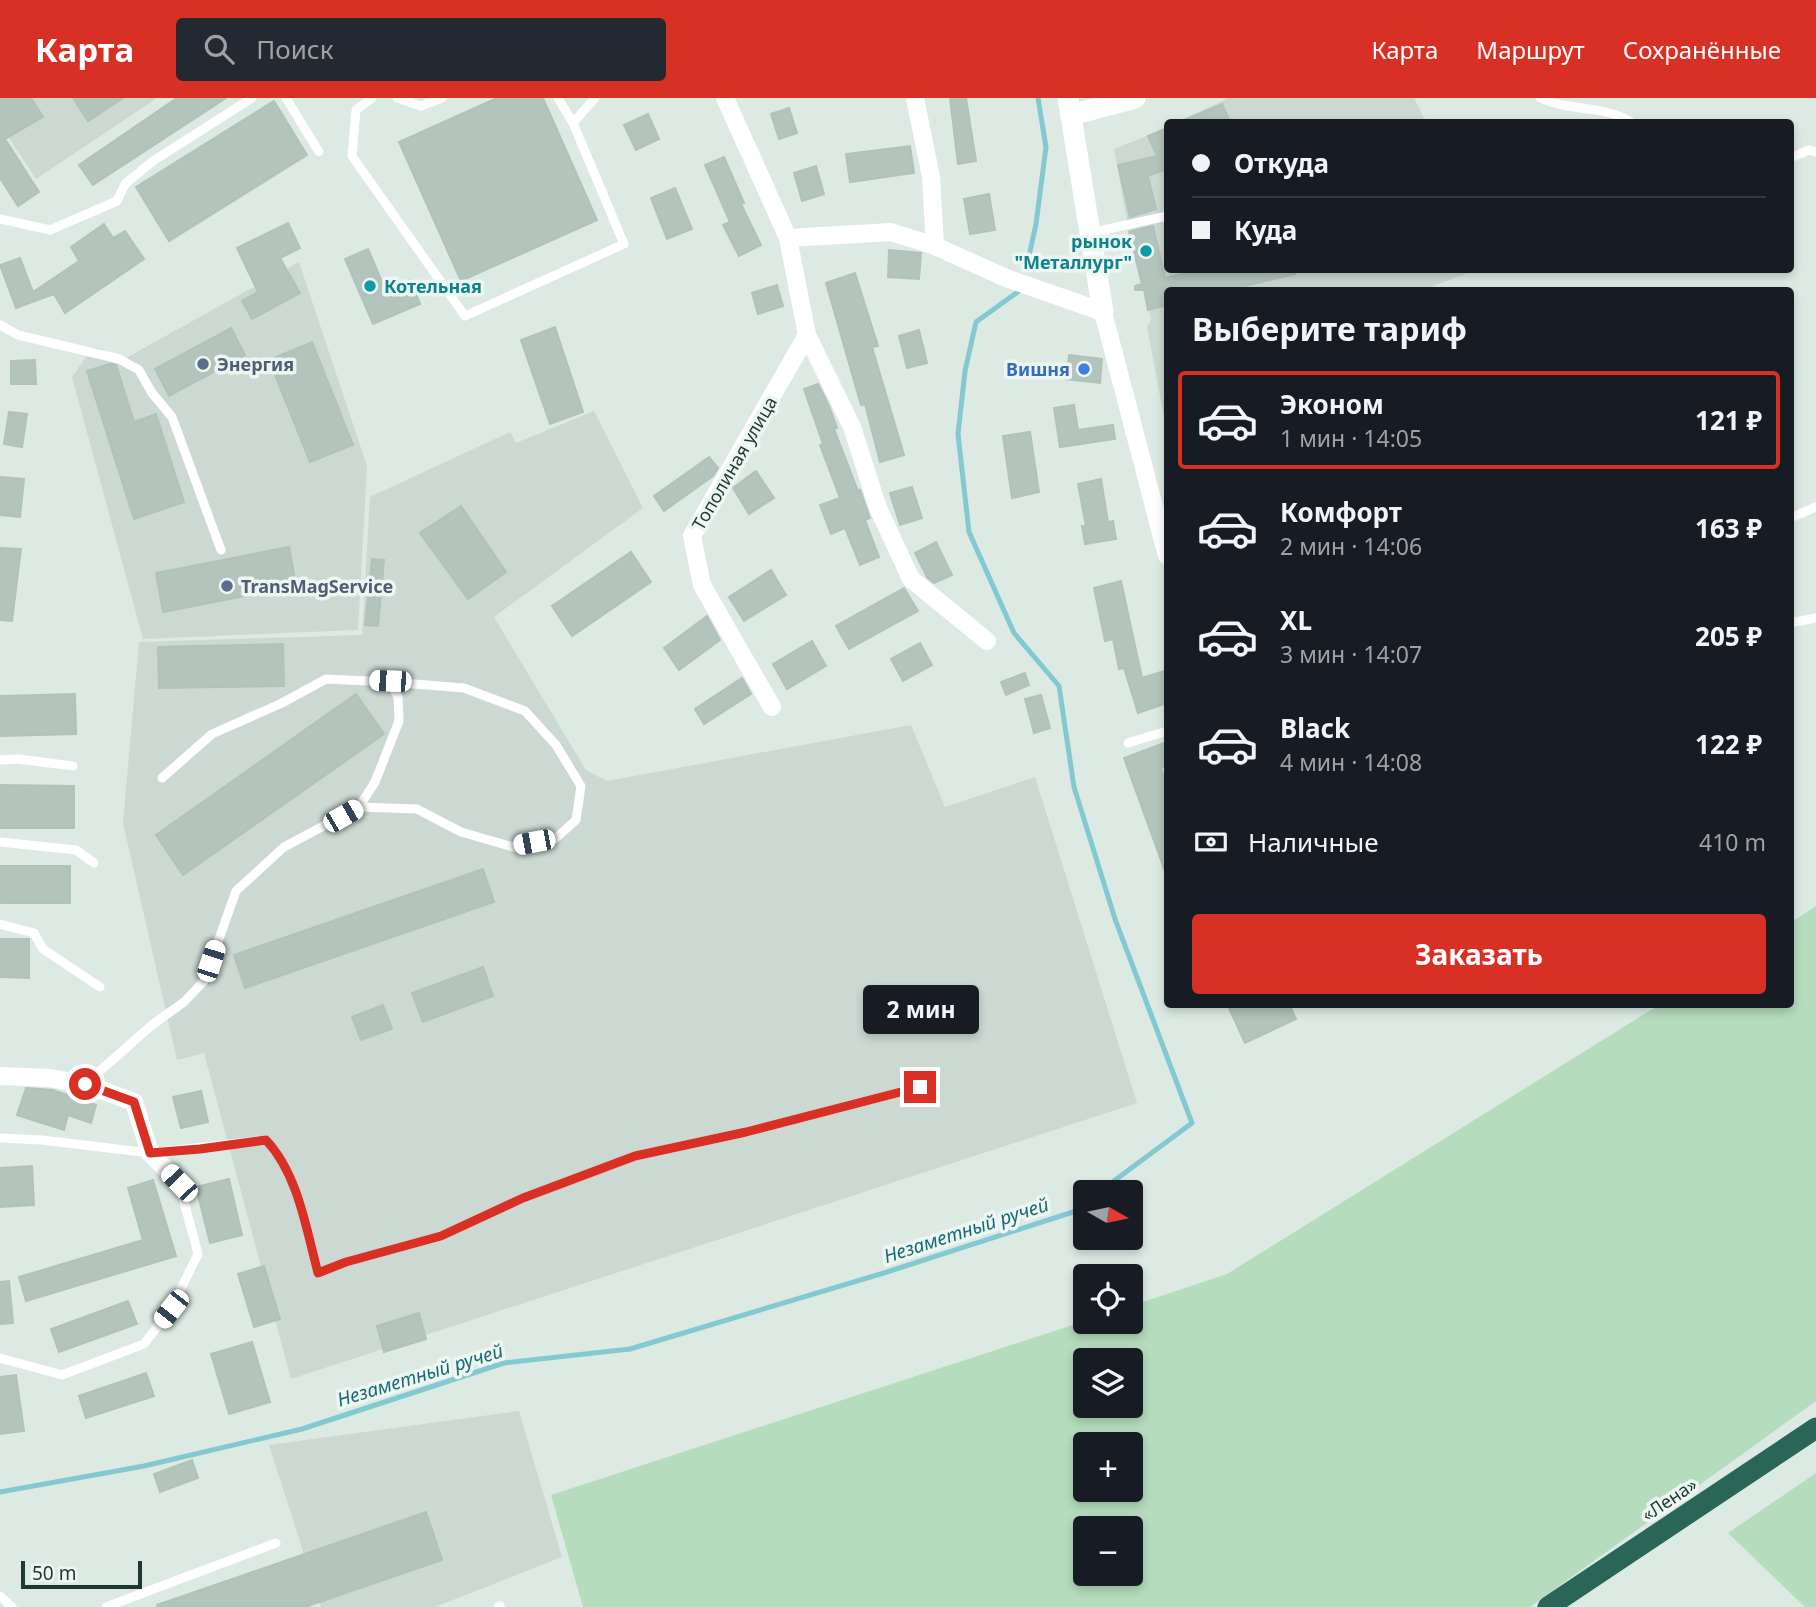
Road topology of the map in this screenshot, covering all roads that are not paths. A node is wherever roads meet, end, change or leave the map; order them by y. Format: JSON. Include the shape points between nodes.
{"nodes":[{"id":1,"x":252,"y":98,"type":"edge"},
{"id":2,"x":286,"y":98,"type":"edge"},
{"id":3,"x":372,"y":98,"type":"edge"},
{"id":4,"x":397,"y":98,"type":"edge"},
{"id":5,"x":442,"y":98,"type":"edge"},
{"id":6,"x":558,"y":98,"type":"edge"},
{"id":7,"x":595,"y":98,"type":"edge"},
{"id":8,"x":725,"y":98,"type":"edge"},
{"id":9,"x":915,"y":98,"type":"edge"},
{"id":10,"x":1135,"y":98,"type":"edge"},
{"id":11,"x":1540,"y":98,"type":"edge"},
{"id":12,"x":1070,"y":106,"type":"edge"},
{"id":13,"x":1626,"y":119,"type":"edge"},
{"id":14,"x":573,"y":123,"type":"junction"},
{"id":15,"x":319,"y":152,"type":"dead end"},
{"id":16,"x":1816,"y":152,"type":"edge"},
{"id":17,"x":1794,"y":156,"type":"edge"},
{"id":18,"x":1164,"y":217,"type":"edge"},
{"id":19,"x":0,"y":219,"type":"edge"},
{"id":20,"x":1090,"y":233,"type":"junction"},
{"id":21,"x":788,"y":238,"type":"junction"},
{"id":22,"x":935,"y":246,"type":"junction"},
{"id":23,"x":1103,"y":312,"type":"junction"},
{"id":24,"x":0,"y":325,"type":"edge"},
{"id":25,"x":807,"y":335,"type":"junction"},
{"id":26,"x":1816,"y":507,"type":"edge"},
{"id":27,"x":1794,"y":515,"type":"edge"},
{"id":28,"x":1164,"y":545,"type":"edge"},
{"id":29,"x":221,"y":550,"type":"dead end"},
{"id":30,"x":1816,"y":618,"type":"edge"},
{"id":31,"x":1794,"y":621,"type":"edge"},
{"id":32,"x":987,"y":641,"type":"dead end"},
{"id":33,"x":390,"y":681,"type":"junction"},
{"id":34,"x":772,"y":707,"type":"dead end"},
{"id":35,"x":1164,"y":732,"type":"edge"},
{"id":36,"x":1128,"y":743,"type":"dead end"},
{"id":37,"x":0,"y":760,"type":"edge"},
{"id":38,"x":73,"y":766,"type":"dead end"},
{"id":39,"x":162,"y":778,"type":"dead end"},
{"id":40,"x":359,"y":807,"type":"junction"},
{"id":41,"x":0,"y":842,"type":"edge"},
{"id":42,"x":94,"y":863,"type":"dead end"},
{"id":43,"x":0,"y":923,"type":"edge"},
{"id":44,"x":100,"y":987,"type":"dead end"},
{"id":45,"x":0,"y":1076,"type":"edge"},
{"id":46,"x":85,"y":1084,"type":"junction"},
{"id":47,"x":920,"y":1087,"type":"dead end"},
{"id":48,"x":0,"y":1138,"type":"edge"},
{"id":49,"x":150,"y":1153,"type":"junction"},
{"id":50,"x":179,"y":1183,"type":"joint"},
{"id":51,"x":0,"y":1358,"type":"edge"},
{"id":52,"x":1816,"y":1428,"type":"edge"},
{"id":53,"x":276,"y":1543,"type":"dead end"},
{"id":54,"x":0,"y":1596,"type":"edge"},
{"id":55,"x":12,"y":1607,"type":"edge"},
{"id":56,"x":106,"y":1607,"type":"edge"},
{"id":57,"x":1548,"y":1607,"type":"edge"}],
"edges":[{"from":1,"to":19,"type":"lane","via":[[153,161],[125,184],[117,201],[50,230]]},
{"from":2,"to":15,"type":"lane"},
{"from":3,"to":14,"type":"lane","via":[[356,110],[352,156],[466,316],[624,244]]},
{"from":4,"to":5,"type":"lane","via":[[421,106]]},
{"from":6,"to":14,"type":"lane"},
{"from":7,"to":14,"type":"lane"},
{"from":8,"to":21,"type":"street"},
{"from":9,"to":22,"type":"street","via":[[931,177]]},
{"from":10,"to":12,"type":"street"},
{"from":11,"to":13,"type":"lane","via":[[1614,112]]},
{"from":12,"to":20,"type":"street"},
{"from":16,"to":17,"type":"lane"},
{"from":18,"to":20,"type":"lane"},
{"from":20,"to":23,"type":"street"},
{"from":21,"to":22,"type":"street","via":[[891,232]]},
{"from":21,"to":25,"type":"street"},
{"from":22,"to":23,"type":"street","via":[[1006,278]]},
{"from":23,"to":28,"type":"street"},
{"from":24,"to":29,"type":"lane","via":[[18,335],[119,359],[139,370],[172,417]]},
{"from":25,"to":32,"type":"street","via":[[852,427],[878,508],[912,579]]},
{"from":25,"to":34,"type":"street","name":"Тополиная улица","via":[[692,536],[702,584]]},
{"from":26,"to":27,"type":"lane"},
{"from":30,"to":31,"type":"lane"},
{"from":33,"to":39,"type":"lane","via":[[326,679],[212,734]]},
{"from":33,"to":40,"type":"lane","via":[[398,697],[398,721],[375,782]]},
{"from":33,"to":40,"type":"lane","via":[[464,688],[525,711],[555,745],[581,786],[576,820],[556,838],[513,846],[461,832],[417,809]]},
{"from":35,"to":36,"type":"lane"},
{"from":37,"to":38,"type":"lane"},
{"from":40,"to":46,"type":"lane","via":[[284,847],[236,891],[204,981]]},
{"from":41,"to":42,"type":"lane","via":[[76,850]]},
{"from":43,"to":44,"type":"lane","via":[[34,933],[43,949]]},
{"from":45,"to":46,"type":"street"},
{"from":46,"to":49,"type":"street","via":[[134,1102]]},
{"from":47,"to":49,"type":"lane","via":[[635,1156],[523,1198],[441,1236],[318,1273],[299,1200],[280,1155],[266,1140]]},
{"from":48,"to":49,"type":"lane"},
{"from":49,"to":50,"type":"street"},
{"from":50,"to":51,"type":"lane","via":[[198,1254],[171,1309],[144,1344],[62,1375]]},
{"from":52,"to":57,"type":"highway","name":"«Лена»"},
{"from":53,"to":56,"type":"lane"},
{"from":54,"to":55,"type":"lane"}]}
